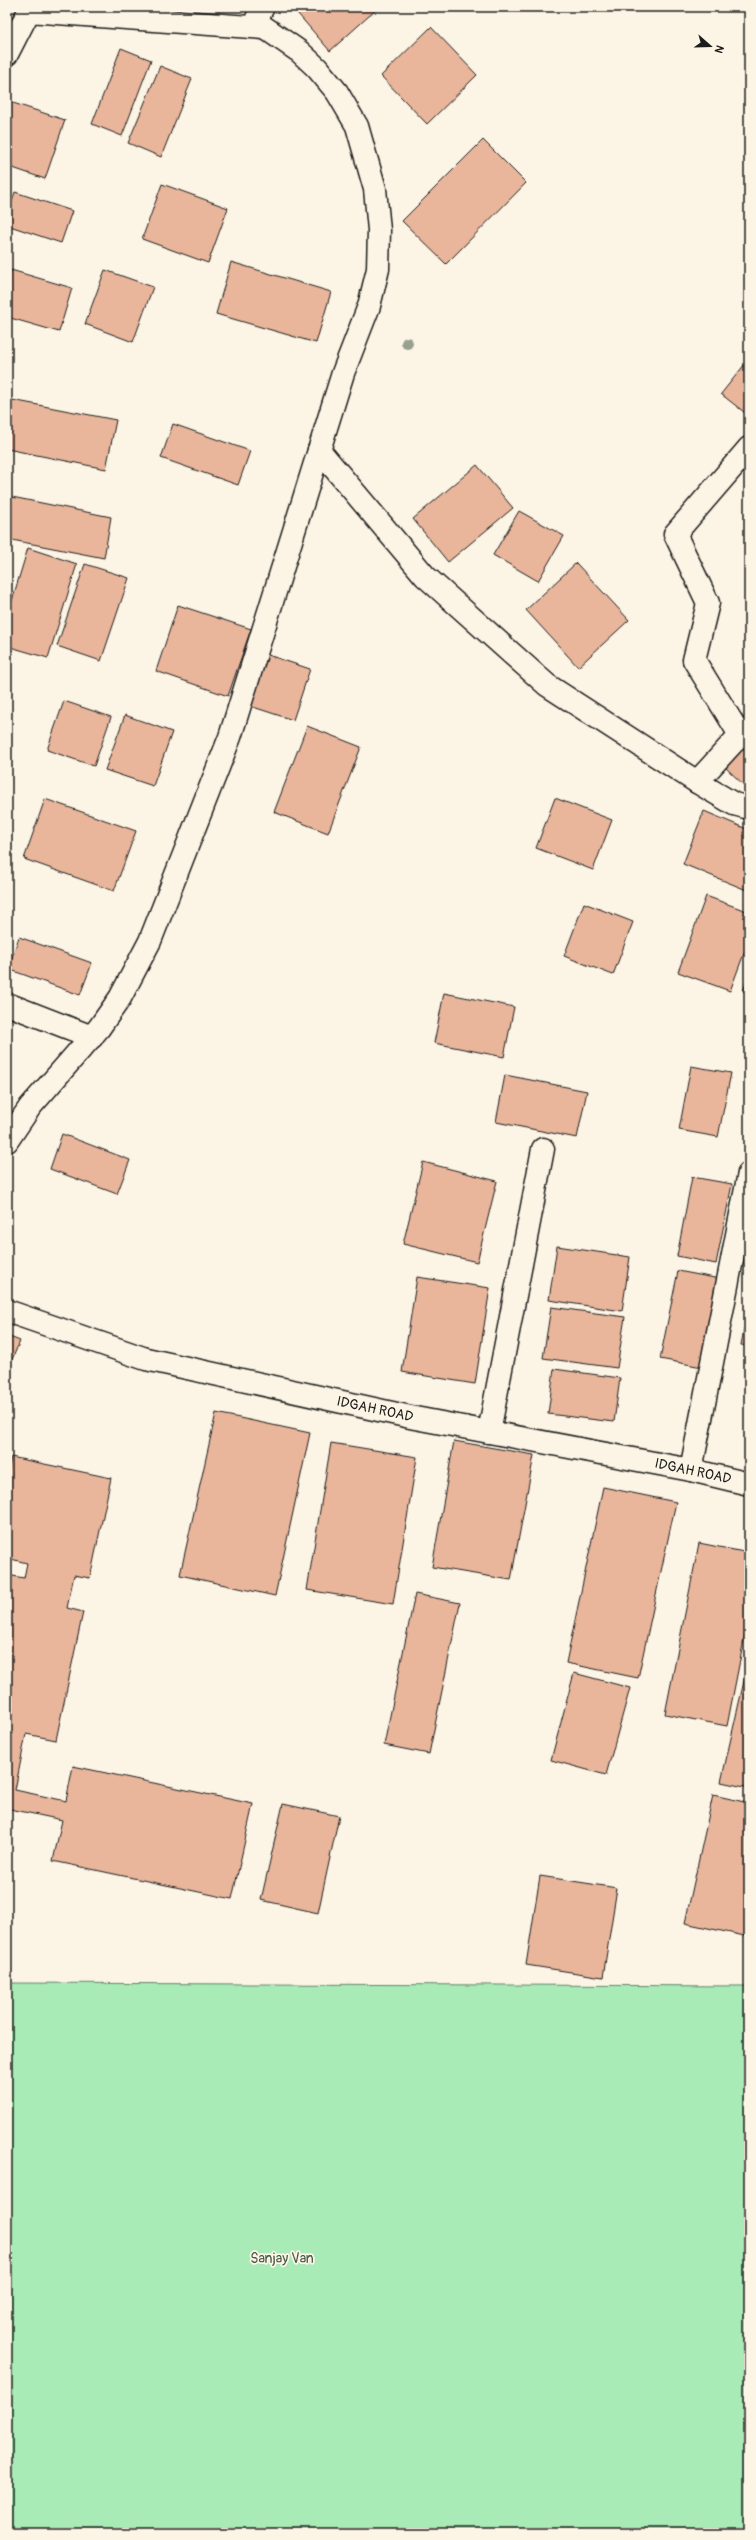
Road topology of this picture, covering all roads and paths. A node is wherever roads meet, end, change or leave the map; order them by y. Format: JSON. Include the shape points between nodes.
{"nodes":[{"id":1,"x":263,"y":7,"type":"edge"},
{"id":2,"x":264,"y":28,"type":"junction"},
{"id":3,"x":7,"y":54,"type":"edge"},
{"id":4,"x":749,"y":448,"type":"edge"},
{"id":5,"x":319,"y":450,"type":"junction"},
{"id":6,"x":697,"y":782,"type":"junction"},
{"id":7,"x":749,"y":808,"type":"edge"},
{"id":8,"x":7,"y":1004,"type":"edge"},
{"id":9,"x":92,"y":1037,"type":"junction"},
{"id":10,"x":7,"y":1141,"type":"edge"},
{"id":11,"x":543,"y":1149,"type":"dead end"},
{"id":12,"x":749,"y":1173,"type":"edge"},
{"id":13,"x":7,"y":1311,"type":"edge"},
{"id":14,"x":489,"y":1432,"type":"junction"},
{"id":15,"x":692,"y":1470,"type":"junction"},
{"id":16,"x":749,"y":1484,"type":"edge"}],
"edges":[{"from":1,"to":2,"type":"street","via":[[257,18],[258,23]]},
{"from":2,"to":3,"type":"street","via":[[29,11]]},
{"from":2,"to":5,"type":"street","via":[[300,52],[337,92],[357,126],[375,189],[379,230],[378,269]]},
{"from":4,"to":6,"type":"street","via":[[675,534],[708,603],[694,660],[740,735]]},
{"from":5,"to":6,"type":"street","via":[[425,576],[547,685]]},
{"from":5,"to":9,"type":"street","via":[[230,737],[179,872],[150,941],[120,998]]},
{"from":6,"to":7,"type":"street","via":[[734,804]]},
{"from":8,"to":9,"type":"street"},
{"from":9,"to":10,"type":"street","via":[[30,1107]]},
{"from":11,"to":14,"type":"street"},
{"from":12,"to":15,"type":"street"},
{"from":13,"to":14,"type":"street","name":"IDGAH ROAD","via":[[146,1359]]},
{"from":14,"to":15,"type":"street","name":"IDGAH ROAD"},
{"from":15,"to":16,"type":"street","name":"IDGAH ROAD"}]}
